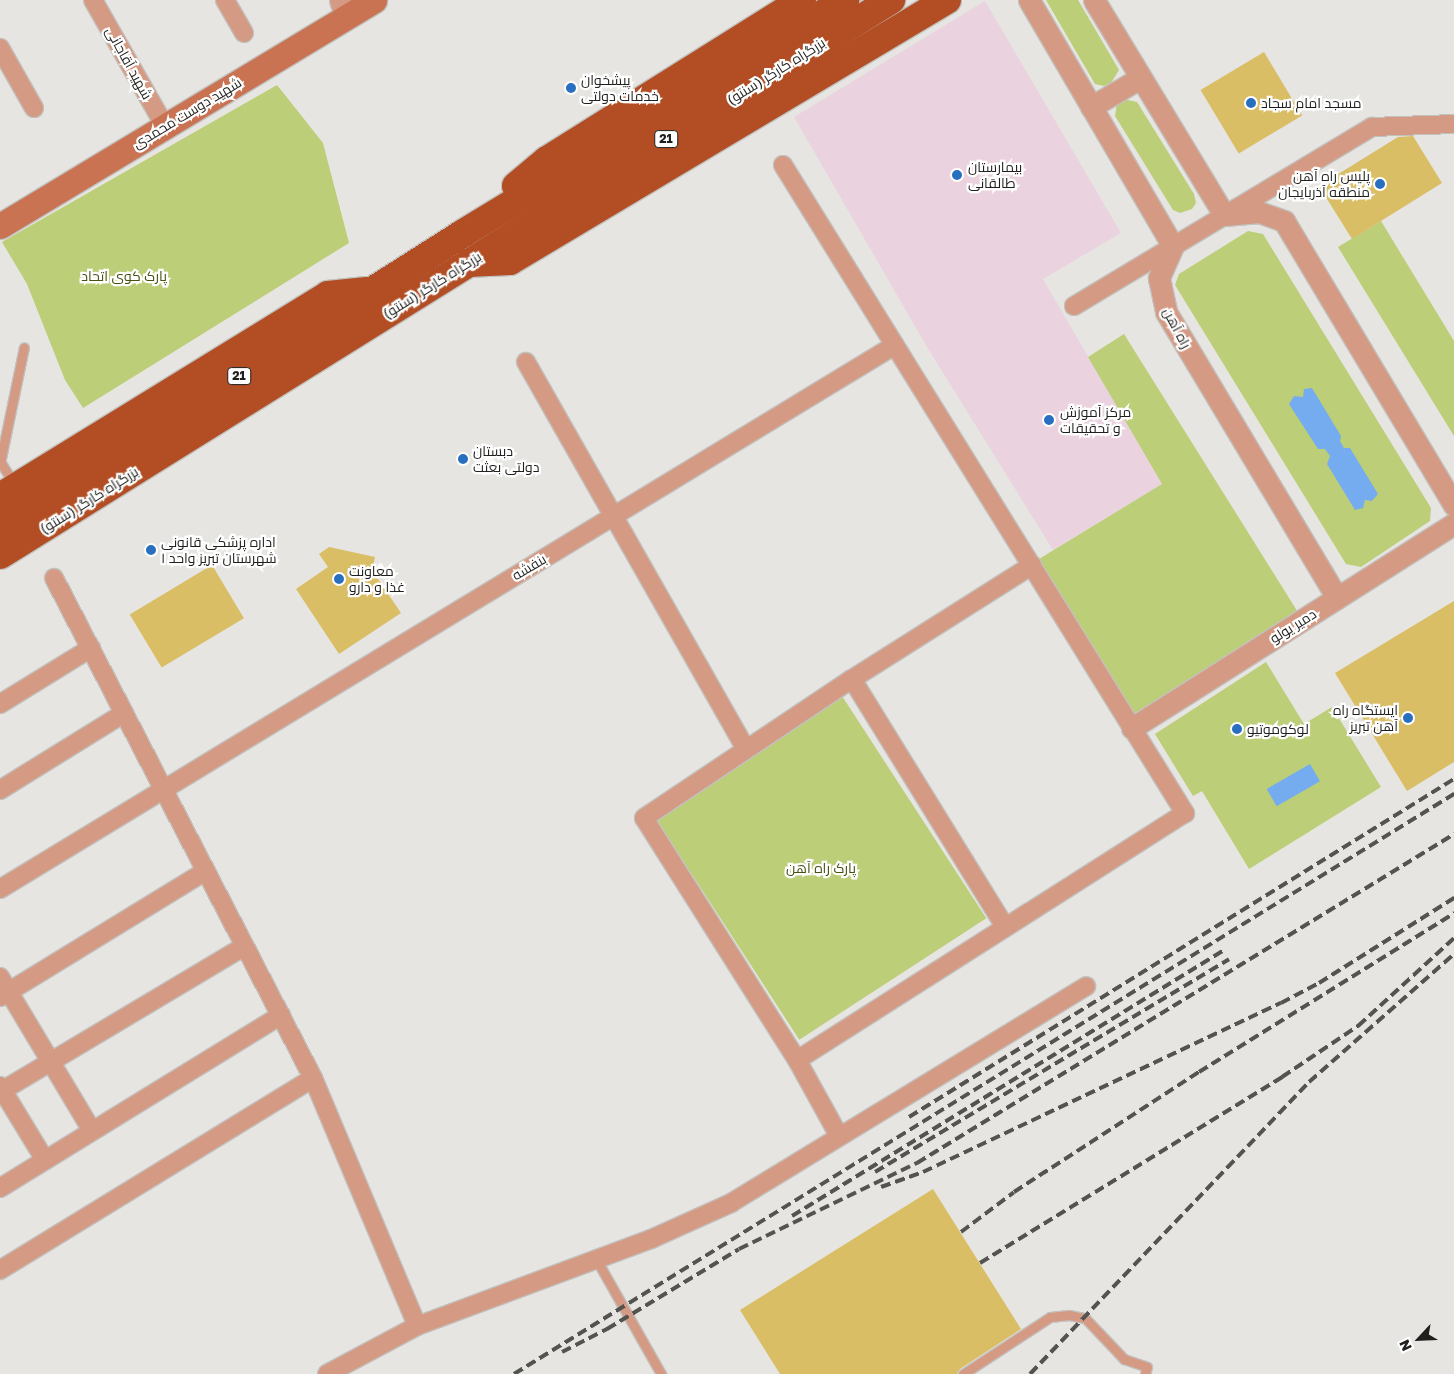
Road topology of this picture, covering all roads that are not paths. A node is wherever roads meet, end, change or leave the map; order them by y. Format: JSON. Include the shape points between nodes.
{"nodes":[{"id":1,"x":93,"y":0,"type":"edge"},
{"id":2,"x":225,"y":0,"type":"edge"},
{"id":3,"x":374,"y":0,"type":"edge"},
{"id":4,"x":802,"y":0,"type":"edge"},
{"id":5,"x":891,"y":0,"type":"edge"},
{"id":6,"x":904,"y":0,"type":"edge"},
{"id":7,"x":947,"y":0,"type":"edge"},
{"id":8,"x":1029,"y":0,"type":"edge"},
{"id":9,"x":1094,"y":0,"type":"edge"},
{"id":10,"x":343,"y":8,"type":"edge"},
{"id":11,"x":855,"y":8,"type":"edge"},
{"id":12,"x":244,"y":33,"type":"dead end"},
{"id":13,"x":893,"y":33,"type":"junction"},
{"id":14,"x":0,"y":48,"type":"edge"},
{"id":15,"x":1140,"y":78,"type":"junction"},
{"id":16,"x":1091,"y":107,"type":"junction"},
{"id":17,"x":34,"y":108,"type":"dead end"},
{"id":18,"x":1454,"y":124,"type":"edge"},
{"id":19,"x":165,"y":126,"type":"junction"},
{"id":20,"x":783,"y":165,"type":"dead end"},
{"id":21,"x":1224,"y":215,"type":"junction"},
{"id":22,"x":0,"y":226,"type":"edge"},
{"id":23,"x":462,"y":234,"type":"junction"},
{"id":24,"x":1173,"y":246,"type":"junction"},
{"id":25,"x":466,"y":263,"type":"junction"},
{"id":26,"x":374,"y":290,"type":"junction"},
{"id":27,"x":1074,"y":306,"type":"dead end"},
{"id":28,"x":895,"y":345,"type":"junction"},
{"id":29,"x":24,"y":347,"type":"dead end"},
{"id":30,"x":526,"y":362,"type":"dead end"},
{"id":31,"x":0,"y":463,"type":"edge"},
{"id":32,"x":8,"y":492,"type":"edge"},
{"id":33,"x":1454,"y":505,"type":"edge"},
{"id":34,"x":614,"y":516,"type":"junction"},
{"id":35,"x":1454,"y":524,"type":"edge"},
{"id":36,"x":0,"y":527,"type":"edge"},
{"id":37,"x":0,"y":555,"type":"edge"},
{"id":38,"x":1032,"y":565,"type":"junction"},
{"id":39,"x":54,"y":578,"type":"dead end"},
{"id":40,"x":1337,"y":598,"type":"junction"},
{"id":41,"x":91,"y":648,"type":"junction"},
{"id":42,"x":852,"y":679,"type":"junction"},
{"id":43,"x":0,"y":704,"type":"edge"},
{"id":44,"x":124,"y":713,"type":"junction"},
{"id":45,"x":1132,"y":728,"type":"junction"},
{"id":46,"x":746,"y":749,"type":"junction"},
{"id":47,"x":164,"y":789,"type":"junction"},
{"id":48,"x":0,"y":790,"type":"edge"},
{"id":49,"x":206,"y":871,"type":"junction"},
{"id":50,"x":0,"y":889,"type":"edge"},
{"id":51,"x":1005,"y":927,"type":"junction"},
{"id":52,"x":245,"y":946,"type":"junction"},
{"id":53,"x":1086,"y":986,"type":"dead end"},
{"id":54,"x":3,"y":989,"type":"edge"},
{"id":55,"x":281,"y":1015,"type":"junction"},
{"id":56,"x":796,"y":1060,"type":"junction"},
{"id":57,"x":52,"y":1063,"type":"junction"},
{"id":58,"x":313,"y":1078,"type":"junction"},
{"id":59,"x":1,"y":1089,"type":"edge"},
{"id":60,"x":92,"y":1131,"type":"junction"},
{"id":61,"x":839,"y":1136,"type":"junction"},
{"id":62,"x":45,"y":1160,"type":"junction"},
{"id":63,"x":0,"y":1188,"type":"edge"},
{"id":64,"x":596,"y":1259,"type":"junction"},
{"id":65,"x":0,"y":1270,"type":"edge"},
{"id":66,"x":417,"y":1326,"type":"junction"},
{"id":67,"x":328,"y":1374,"type":"edge"},
{"id":68,"x":661,"y":1374,"type":"edge"},
{"id":69,"x":963,"y":1374,"type":"edge"},
{"id":70,"x":1145,"y":1374,"type":"edge"}],
"edges":[{"from":1,"to":19,"type":"street","name":"شهید آقاجانی"},
{"from":2,"to":12,"type":"street"},
{"from":3,"to":10,"type":"main road","name":"شهید دوست محمدی"},
{"from":4,"to":23,"type":"highway","number":"21","via":[[546,160]]},
{"from":5,"to":11,"type":"highway","number":"21"},
{"from":6,"to":13,"type":"highway","via":[[904,13]]},
{"from":7,"to":13,"type":"highway"},
{"from":8,"to":16,"type":"street"},
{"from":9,"to":15,"type":"street"},
{"from":10,"to":19,"type":"main road","name":"شهید دوست محمدی"},
{"from":11,"to":23,"type":"highway","name":"بزرگراه کارگر (سنتو)","number":"21"},
{"from":11,"to":25,"type":"highway","name":"بزرگراه کارگر (سنتو)","number":"21"},
{"from":13,"to":25,"type":"highway","via":[[510,261]]},
{"from":14,"to":17,"type":"street"},
{"from":15,"to":16,"type":"street"},
{"from":15,"to":21,"type":"street"},
{"from":16,"to":24,"type":"street"},
{"from":18,"to":21,"type":"street","via":[[1372,127]]},
{"from":19,"to":22,"type":"main road","name":"شهید دوست محمدی"},
{"from":20,"to":28,"type":"street"},
{"from":21,"to":24,"type":"street"},
{"from":21,"to":33,"type":"street","via":[[1259,212],[1284,221]]},
{"from":23,"to":26,"type":"highway","name":"بزرگراه کارگر (سنتو)","number":"21"},
{"from":24,"to":27,"type":"street"},
{"from":24,"to":40,"type":"street","name":"راه آهن","via":[[1159,278],[1166,312]]},
{"from":25,"to":37,"type":"highway","name":"بزرگراه کارگر (سنتو)","number":"21"},
{"from":26,"to":32,"type":"highway","via":[[328,295]]},
{"from":26,"to":36,"type":"highway","name":"بزرگراه کارگر (سنتو)","number":"21"},
{"from":28,"to":34,"type":"street","name":"بنفشه"},
{"from":28,"to":38,"type":"street"},
{"from":29,"to":31,"type":"lane"},
{"from":30,"to":34,"type":"street"},
{"from":31,"to":32,"type":"lane"},
{"from":34,"to":46,"type":"street"},
{"from":34,"to":47,"type":"street","name":"بنفشه"},
{"from":35,"to":40,"type":"street","name":"دمیر یولو"},
{"from":38,"to":42,"type":"street"},
{"from":38,"to":45,"type":"street"},
{"from":39,"to":41,"type":"street"},
{"from":40,"to":45,"type":"street","name":"دمیر یولو"},
{"from":41,"to":43,"type":"street"},
{"from":41,"to":44,"type":"street"},
{"from":42,"to":46,"type":"street"},
{"from":42,"to":51,"type":"street"},
{"from":44,"to":47,"type":"street"},
{"from":44,"to":48,"type":"street"},
{"from":45,"to":51,"type":"street","via":[[1185,813]]},
{"from":46,"to":56,"type":"street","via":[[644,818]]},
{"from":47,"to":49,"type":"street"},
{"from":47,"to":50,"type":"street","name":"بنفشه"},
{"from":49,"to":52,"type":"street"},
{"from":49,"to":54,"type":"street"},
{"from":51,"to":56,"type":"street"},
{"from":52,"to":55,"type":"street"},
{"from":52,"to":57,"type":"street"},
{"from":53,"to":61,"type":"street"},
{"from":54,"to":57,"type":"street"},
{"from":55,"to":58,"type":"street"},
{"from":55,"to":60,"type":"street"},
{"from":56,"to":61,"type":"street"},
{"from":57,"to":59,"type":"street"},
{"from":57,"to":60,"type":"street"},
{"from":58,"to":65,"type":"street"},
{"from":58,"to":66,"type":"street"},
{"from":59,"to":62,"type":"street"},
{"from":60,"to":62,"type":"street"},
{"from":61,"to":64,"type":"street","via":[[730,1203]]},
{"from":62,"to":63,"type":"street"},
{"from":64,"to":66,"type":"street"},
{"from":64,"to":68,"type":"lane"},
{"from":66,"to":67,"type":"street"},
{"from":69,"to":70,"type":"lane","via":[[1050,1317],[1070,1315],[1085,1318],[1124,1358],[1147,1367]]}]}
